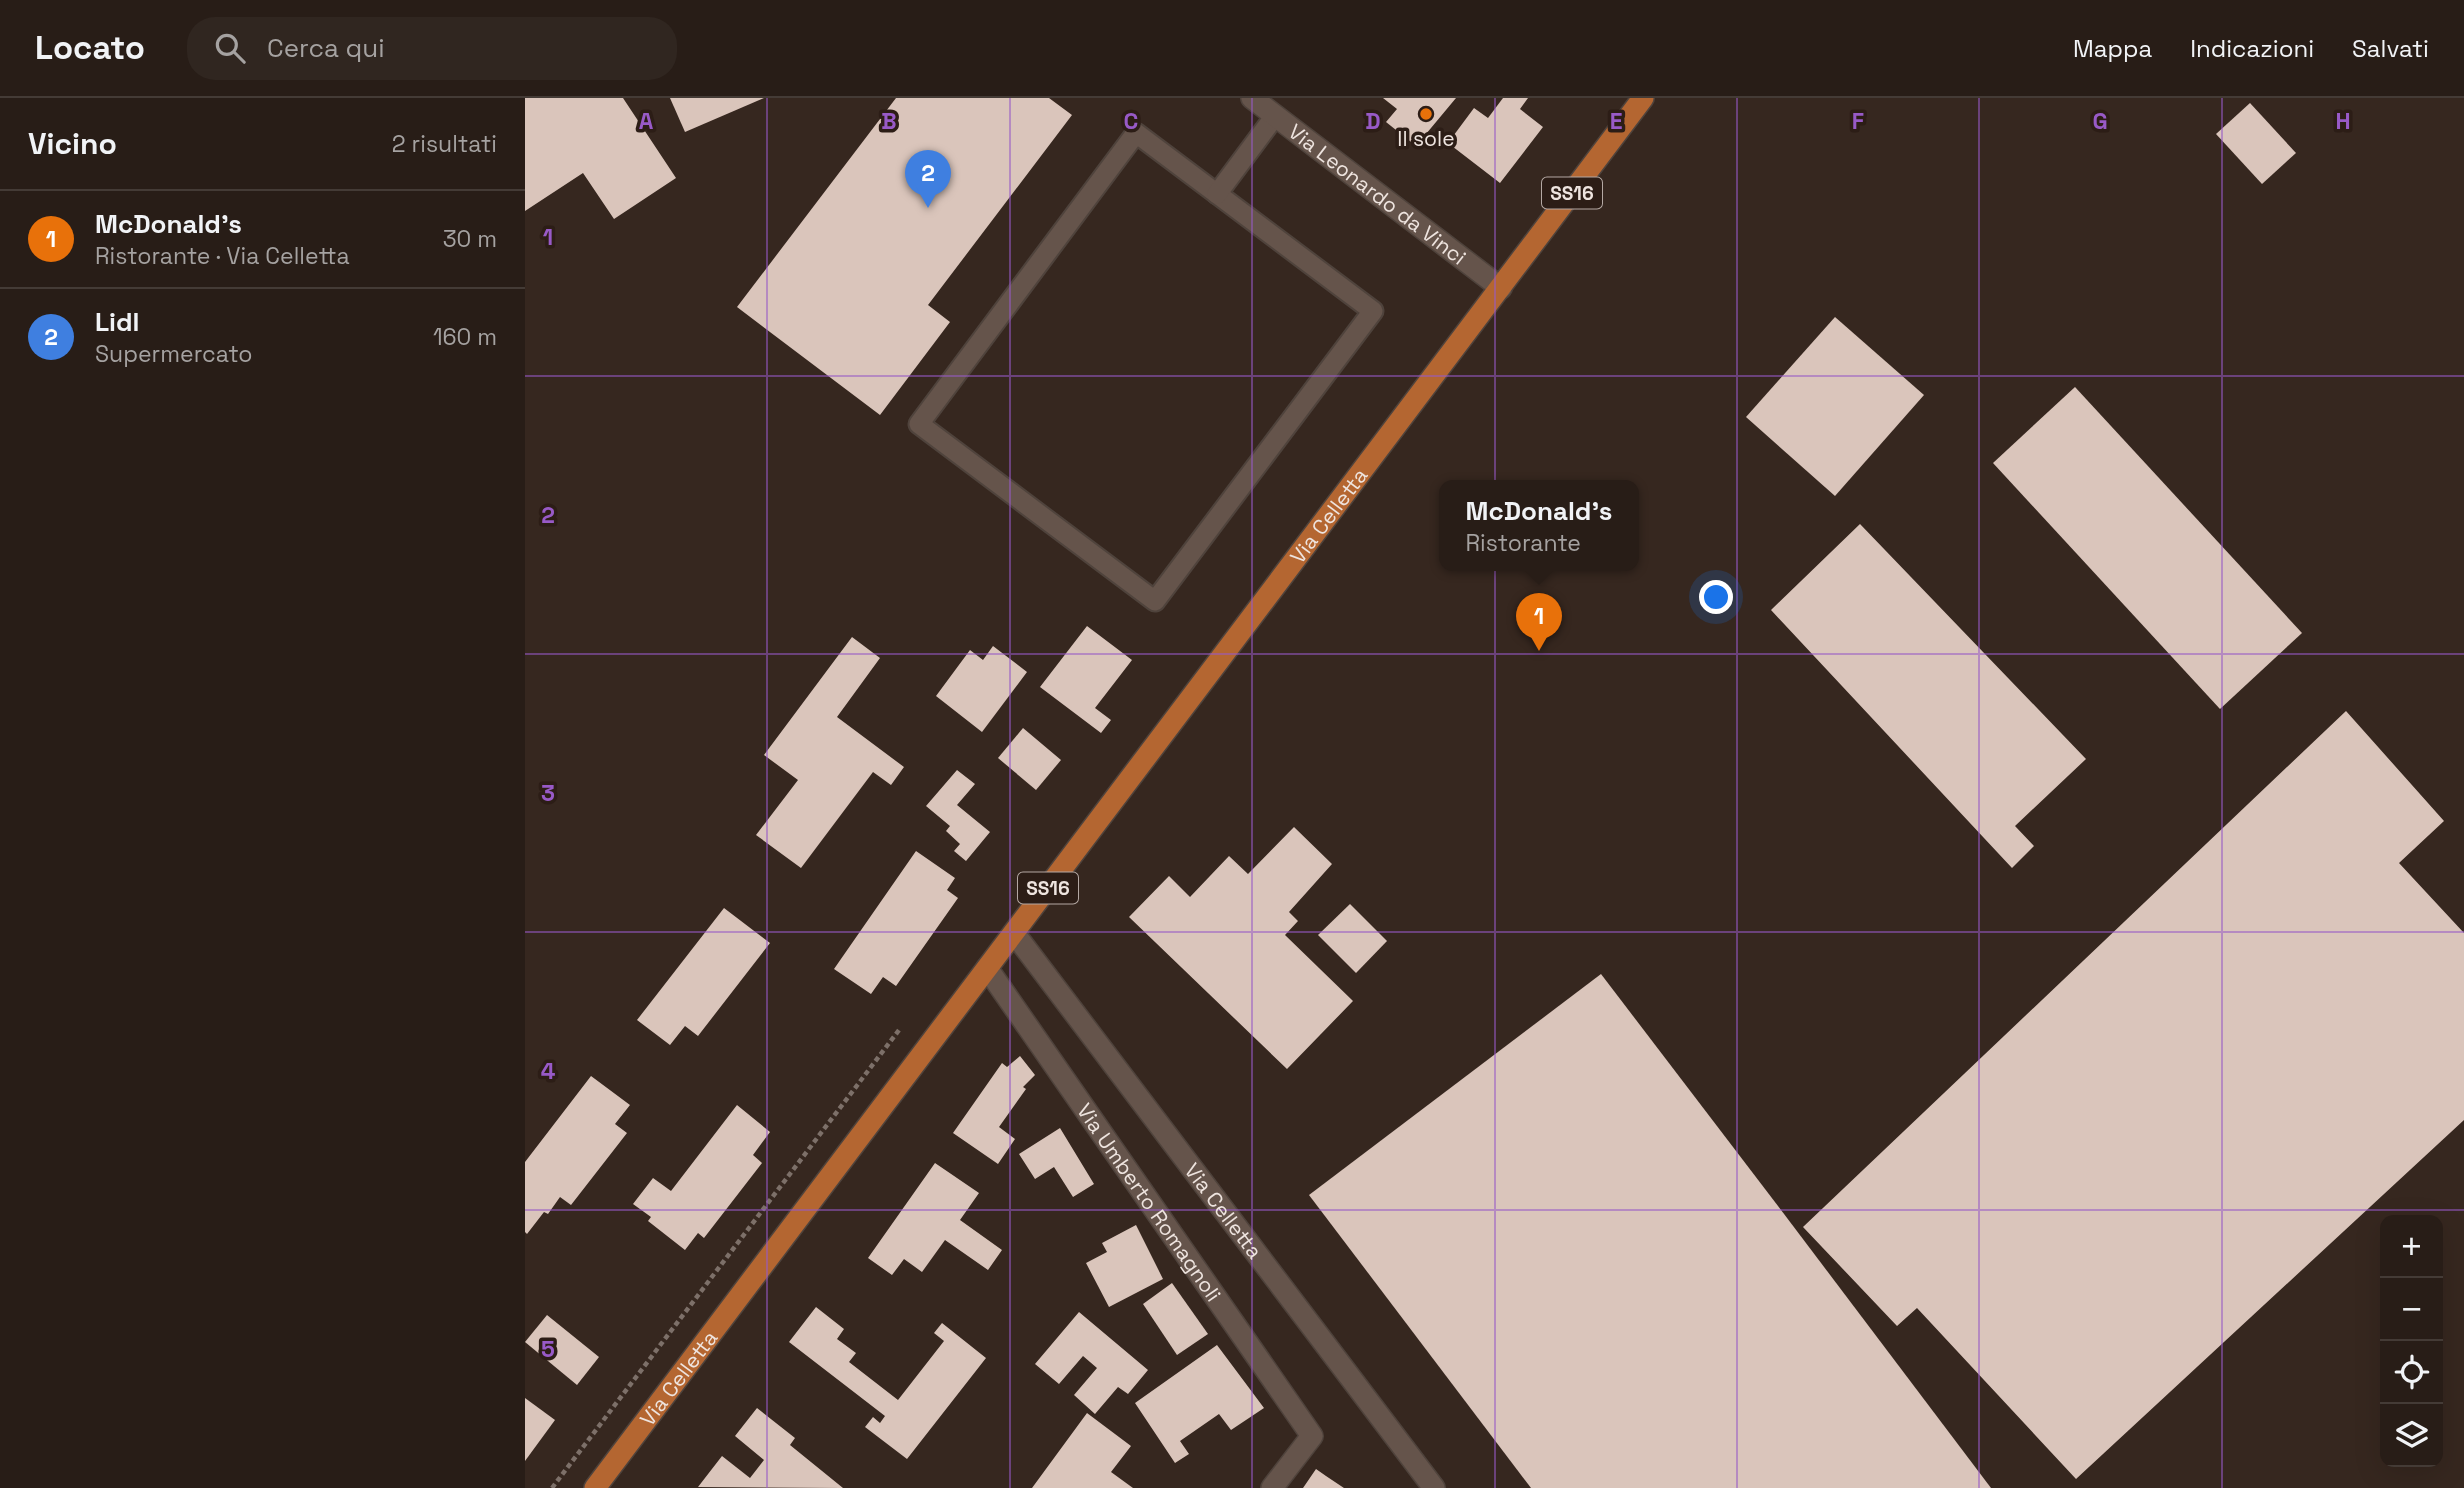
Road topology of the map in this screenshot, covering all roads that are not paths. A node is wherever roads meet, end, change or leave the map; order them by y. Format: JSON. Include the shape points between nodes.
{"nodes":[{"id":1,"x":1252,"y":98,"type":"edge"},
{"id":2,"x":1643,"y":98,"type":"edge"},
{"id":3,"x":1275,"y":116,"type":"junction"},
{"id":4,"x":1217,"y":194,"type":"junction"},
{"id":5,"x":1501,"y":288,"type":"junction"},
{"id":6,"x":1014,"y":933,"type":"junction"},
{"id":7,"x":987,"y":968,"type":"junction"},
{"id":8,"x":595,"y":1488,"type":"edge"},
{"id":9,"x":1272,"y":1488,"type":"edge"},
{"id":10,"x":1434,"y":1488,"type":"edge"}],
"edges":[{"from":1,"to":3,"type":"street","name":"Via Leonardo da Vinci"},
{"from":2,"to":5,"type":"main road","name":"Via Celletta","number":"SS16"},
{"from":3,"to":4,"type":"lane"},
{"from":3,"to":5,"type":"street","name":"Via Leonardo da Vinci"},
{"from":4,"to":4,"type":"lane","via":[[1136,133],[919,424],[1156,601],[1373,311]]},
{"from":5,"to":6,"type":"main road","name":"Via Celletta","number":"SS16"},
{"from":6,"to":7,"type":"main road","name":"Via Celletta","number":"SS16"},
{"from":6,"to":10,"type":"street","name":"Via Celletta"},
{"from":7,"to":8,"type":"main road","name":"Via Celletta","number":"SS16"},
{"from":7,"to":9,"type":"street","name":"Via Umberto Romagnoli","via":[[1312,1436]]}]}
